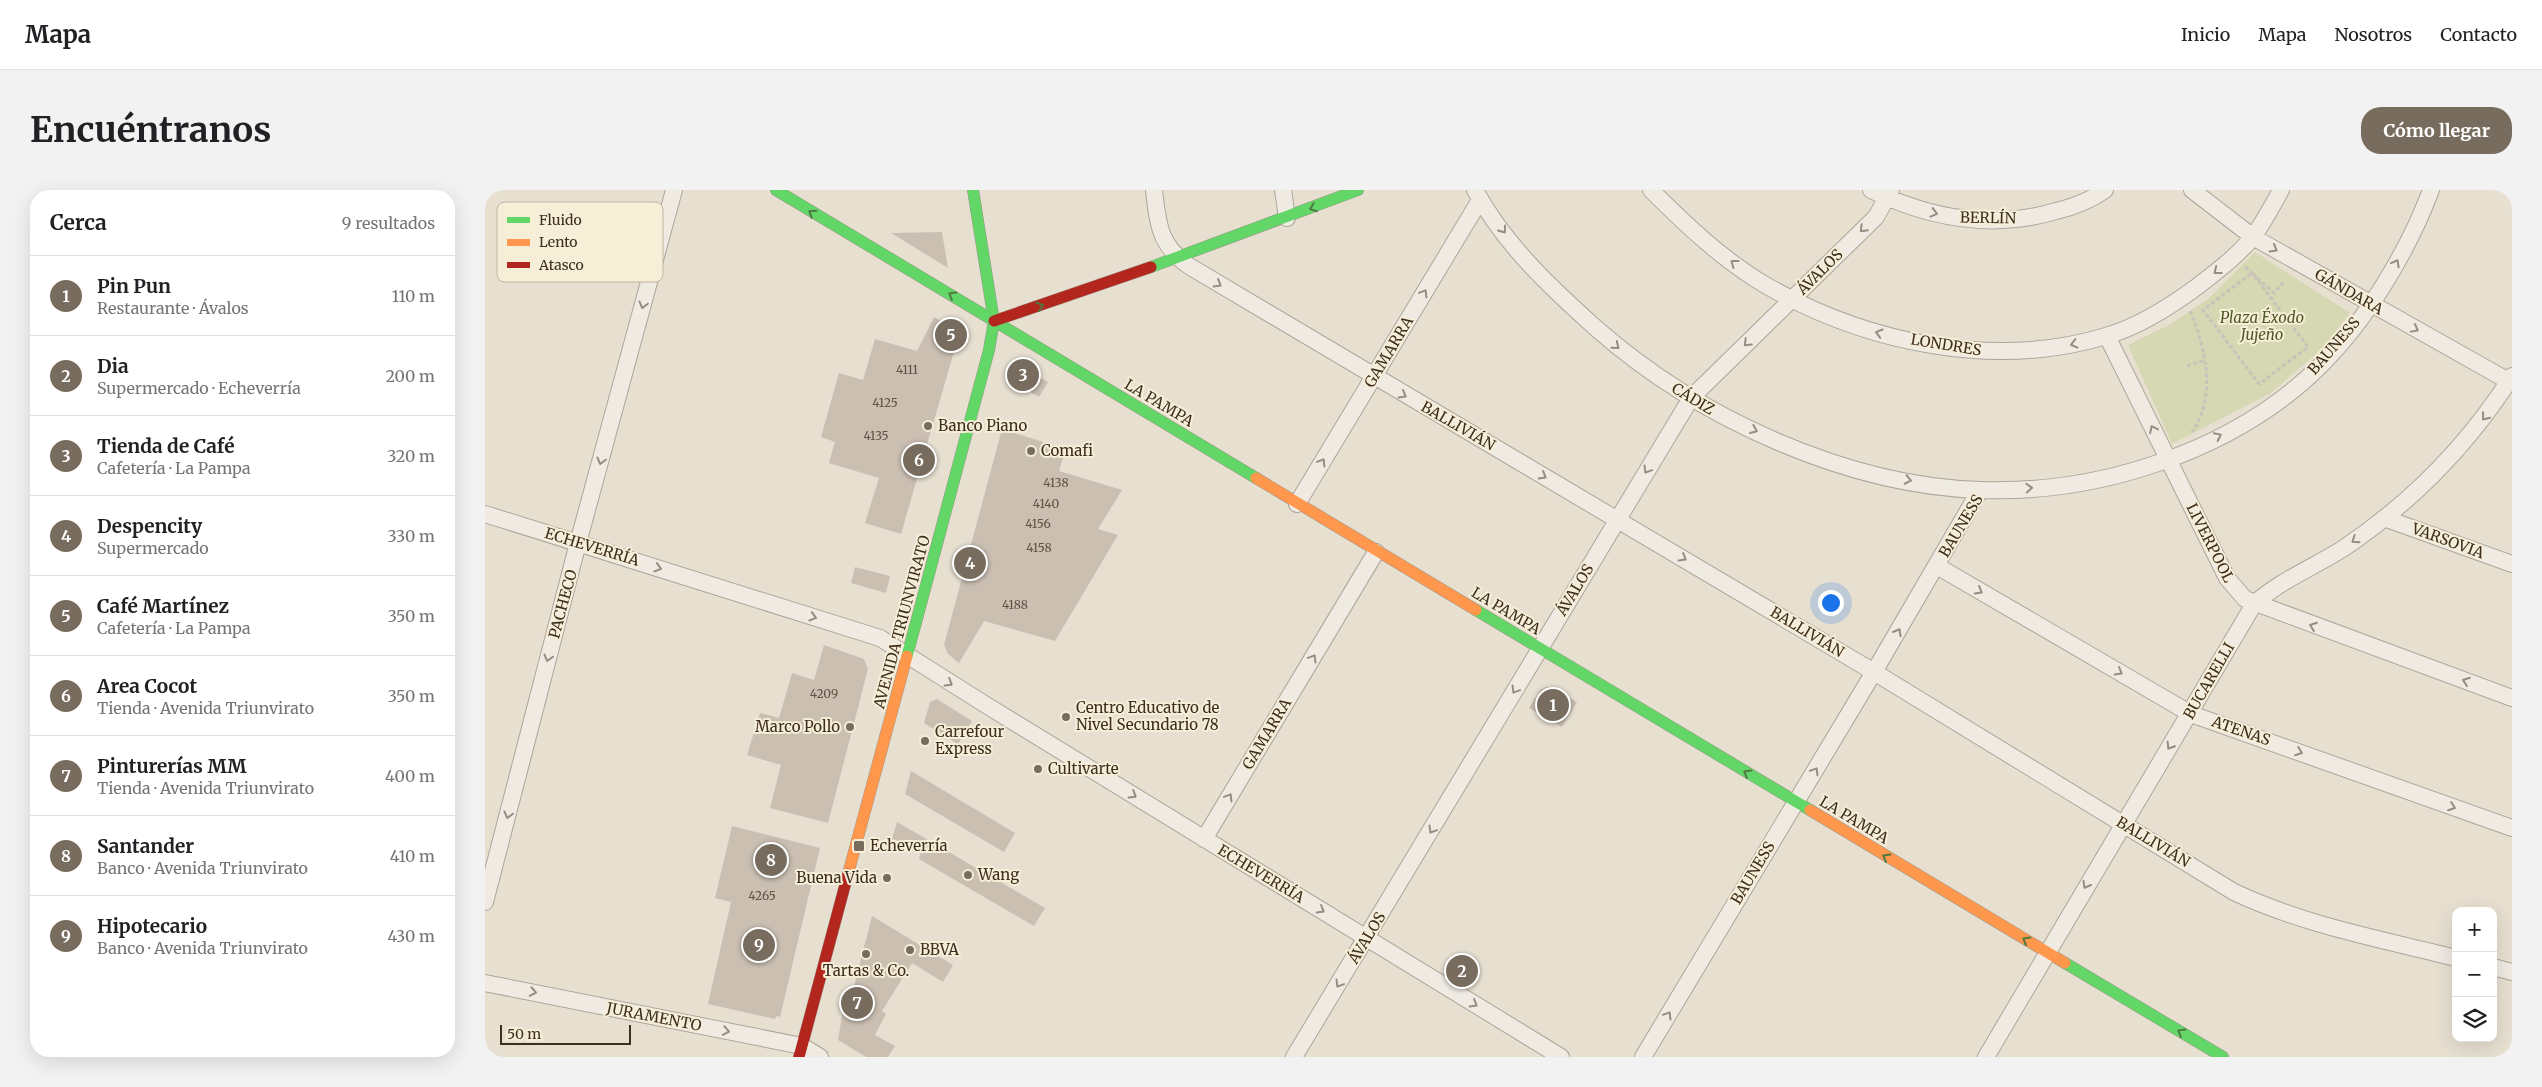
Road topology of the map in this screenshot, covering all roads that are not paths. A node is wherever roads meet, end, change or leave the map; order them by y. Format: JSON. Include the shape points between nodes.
{"nodes":[{"id":1,"x":675,"y":190,"type":"edge"},
{"id":2,"x":973,"y":190,"type":"edge"},
{"id":3,"x":1154,"y":190,"type":"edge"},
{"id":4,"x":1283,"y":190,"type":"edge"},
{"id":5,"x":1358,"y":190,"type":"edge"},
{"id":6,"x":1651,"y":190,"type":"edge"},
{"id":7,"x":1871,"y":190,"type":"edge"},
{"id":8,"x":2105,"y":190,"type":"edge"},
{"id":9,"x":2192,"y":190,"type":"edge"},
{"id":10,"x":2281,"y":190,"type":"edge"},
{"id":11,"x":2431,"y":190,"type":"edge"},
{"id":12,"x":785,"y":193,"type":"edge"},
{"id":13,"x":1889,"y":194,"type":"edge"},
{"id":14,"x":1478,"y":195,"type":"edge"},
{"id":15,"x":1287,"y":218,"type":"junction"},
{"id":16,"x":663,"y":234,"type":"edge"},
{"id":17,"x":2253,"y":237,"type":"junction"},
{"id":18,"x":1177,"y":258,"type":"junction"},
{"id":19,"x":650,"y":282,"type":"edge"},
{"id":20,"x":1793,"y":299,"type":"junction"},
{"id":21,"x":2370,"y":304,"type":"junction"},
{"id":22,"x":993,"y":321,"type":"junction"},
{"id":23,"x":2107,"y":336,"type":"junction"},
{"id":24,"x":1373,"y":377,"type":"junction"},
{"id":25,"x":2511,"y":380,"type":"edge"},
{"id":26,"x":1691,"y":398,"type":"junction"},
{"id":27,"x":2171,"y":458,"type":"junction"},
{"id":28,"x":1980,"y":490,"type":"junction"},
{"id":29,"x":1297,"y":504,"type":"junction"},
{"id":30,"x":485,"y":514,"type":"edge"},
{"id":31,"x":2384,"y":518,"type":"junction"},
{"id":32,"x":1617,"y":519,"type":"junction"},
{"id":33,"x":578,"y":543,"type":"junction"},
{"id":34,"x":1376,"y":552,"type":"junction"},
{"id":35,"x":2512,"y":564,"type":"edge"},
{"id":36,"x":1937,"y":566,"type":"junction"},
{"id":37,"x":2255,"y":604,"type":"junction"},
{"id":38,"x":1540,"y":648,"type":"junction"},
{"id":39,"x":908,"y":656,"type":"junction"},
{"id":40,"x":1874,"y":672,"type":"junction"},
{"id":41,"x":2512,"y":698,"type":"edge"},
{"id":42,"x":2191,"y":714,"type":"junction"},
{"id":43,"x":1795,"y":802,"type":"junction"},
{"id":44,"x":2122,"y":824,"type":"junction"},
{"id":45,"x":2512,"y":828,"type":"edge"},
{"id":46,"x":1204,"y":839,"type":"junction"},
{"id":47,"x":485,"y":902,"type":"edge"},
{"id":48,"x":1367,"y":938,"type":"junction"},
{"id":49,"x":2047,"y":953,"type":"junction"},
{"id":50,"x":2452,"y":957,"type":"edge"},
{"id":51,"x":2497,"y":968,"type":"edge"},
{"id":52,"x":2512,"y":972,"type":"edge"},
{"id":53,"x":485,"y":983,"type":"edge"},
{"id":54,"x":800,"y":1052,"type":"edge"},
{"id":55,"x":820,"y":1057,"type":"edge"},
{"id":56,"x":1294,"y":1057,"type":"edge"},
{"id":57,"x":1561,"y":1057,"type":"edge"},
{"id":58,"x":1643,"y":1057,"type":"edge"},
{"id":59,"x":1985,"y":1057,"type":"edge"},
{"id":60,"x":2223,"y":1057,"type":"edge"}],
"edges":[{"from":1,"to":16,"type":"street","name":"PACHECO","one_way":true},
{"from":2,"to":22,"type":"street","name":"AVENIDA TRIUNVIRATO"},
{"from":3,"to":18,"type":"street","via":[[1161,234]]},
{"from":4,"to":15,"type":"street"},
{"from":5,"to":15,"type":"street","one_way":true},
{"from":20,"to":6,"type":"street","name":"LONDRES","one_way":true,"via":[[1735,265]]},
{"from":7,"to":13,"type":"street","name":"BERLÍN"},
{"from":13,"to":8,"type":"street","name":"BERLÍN","one_way":true,"via":[[1948,217],[2011,221],[2071,207]]},
{"from":9,"to":17,"type":"street","name":"GÁNDARA"},
{"from":10,"to":17,"type":"street","name":"LONDRES"},
{"from":21,"to":11,"type":"street","name":"BAUNESS","one_way":true,"via":[[2395,267]]},
{"from":22,"to":12,"type":"street","name":"LA PAMPA","one_way":true,"via":[[813,214]]},
{"from":13,"to":20,"type":"street","name":"ÁVALOS","one_way":true,"via":[[1875,217]]},
{"from":24,"to":14,"type":"street","name":"GAMARRA","one_way":true},
{"from":14,"to":26,"type":"street","name":"CÁDIZ","one_way":true,"via":[[1546,283],[1615,345],[1652,374]]},
{"from":15,"to":18,"type":"street"},
{"from":17,"to":21,"type":"street","name":"GÁNDARA","one_way":true},
{"from":17,"to":23,"type":"street","name":"LONDRES","one_way":true,"via":[[2219,270],[2183,297]]},
{"from":22,"to":18,"type":"street","one_way":true},
{"from":18,"to":24,"type":"street","name":"BALLIVIÁN","one_way":true},
{"from":19,"to":33,"type":"street","name":"PACHECO","one_way":true},
{"from":23,"to":20,"type":"street","name":"LONDRES","one_way":true,"via":[[2059,348],[2022,352],[1958,348],[1877,332]]},
{"from":20,"to":26,"type":"street","name":"ÁVALOS","one_way":true},
{"from":21,"to":25,"type":"street","name":"GÁNDARA","one_way":true},
{"from":27,"to":21,"type":"street","name":"BAUNESS","one_way":true,"via":[[2239,426],[2280,400],[2321,366]]},
{"from":22,"to":29,"type":"street","name":"LA PAMPA"},
{"from":22,"to":39,"type":"street","name":"AVENIDA TRIUNVIRATO","via":[[989,350]]},
{"from":27,"to":23,"type":"street","name":"LIVERPOOL","one_way":true},
{"from":29,"to":24,"type":"street","name":"GAMARRA","one_way":true},
{"from":24,"to":32,"type":"street","name":"BALLIVIÁN","one_way":true},
{"from":25,"to":31,"type":"street","name":"BUCARELLI","one_way":true,"via":[[2489,412],[2429,481]]},
{"from":26,"to":28,"type":"street","name":"CÁDIZ","one_way":true,"via":[[1723,417],[1843,466],[1927,484]]},
{"from":26,"to":32,"type":"street","name":"ÁVALOS","one_way":true},
{"from":28,"to":27,"type":"street","name":"BAUNESS","one_way":true,"via":[[2095,481]]},
{"from":27,"to":37,"type":"street","name":"LIVERPOOL","via":[[2227,578],[2235,590]]},
{"from":28,"to":36,"type":"street","name":"BAUNESS"},
{"from":29,"to":34,"type":"street","name":"LA PAMPA"},
{"from":30,"to":33,"type":"street","name":"ECHEVERRÍA"},
{"from":31,"to":35,"type":"street","name":"VARSOVIA"},
{"from":31,"to":37,"type":"street","name":"BUCARELLI","one_way":true,"via":[[2341,549],[2279,584]]},
{"from":32,"to":38,"type":"street","name":"ÁVALOS"},
{"from":32,"to":40,"type":"street","name":"BALLIVIÁN","one_way":true},
{"from":33,"to":39,"type":"street","name":"ECHEVERRÍA","one_way":true,"via":[[880,638]]},
{"from":33,"to":47,"type":"street","name":"PACHECO","one_way":true},
{"from":34,"to":38,"type":"street","name":"LA PAMPA"},
{"from":46,"to":34,"type":"street","name":"GAMARRA","one_way":true},
{"from":40,"to":36,"type":"street","name":"BAUNESS","one_way":true},
{"from":36,"to":42,"type":"street","name":"ATENAS","one_way":true},
{"from":41,"to":37,"type":"street","name":"LIVERPOOL","one_way":true},
{"from":37,"to":42,"type":"street","name":"BUCARELLI"},
{"from":43,"to":38,"type":"street","name":"LA PAMPA","one_way":true},
{"from":38,"to":48,"type":"street","name":"ÁVALOS","one_way":true},
{"from":39,"to":46,"type":"street","name":"ECHEVERRÍA","one_way":true},
{"from":39,"to":54,"type":"street","name":"AVENIDA TRIUNVIRATO"},
{"from":43,"to":40,"type":"street","name":"BAUNESS","one_way":true},
{"from":40,"to":44,"type":"street","name":"BALLIVIÁN"},
{"from":42,"to":44,"type":"street","name":"BUCARELLI","one_way":true},
{"from":42,"to":45,"type":"street","name":"ATENAS","one_way":true},
{"from":49,"to":43,"type":"street","name":"LA PAMPA","one_way":true},
{"from":58,"to":43,"type":"street","name":"BAUNESS","one_way":true},
{"from":44,"to":49,"type":"street","name":"BUCARELLI","one_way":true},
{"from":44,"to":50,"type":"street","name":"BALLIVIÁN","via":[[2233,892],[2261,905],[2309,922]]},
{"from":46,"to":48,"type":"street","name":"ECHEVERRÍA","one_way":true},
{"from":48,"to":56,"type":"street","name":"ÁVALOS","one_way":true},
{"from":48,"to":57,"type":"street","name":"ECHEVERRÍA","one_way":true},
{"from":49,"to":59,"type":"street","name":"BUCARELLI"},
{"from":60,"to":49,"type":"street","name":"LA PAMPA","one_way":true},
{"from":51,"to":52,"type":"street"},
{"from":53,"to":54,"type":"street","name":"JURAMENTO","one_way":true},
{"from":54,"to":55,"type":"street","name":"JURAMENTO"}]}
